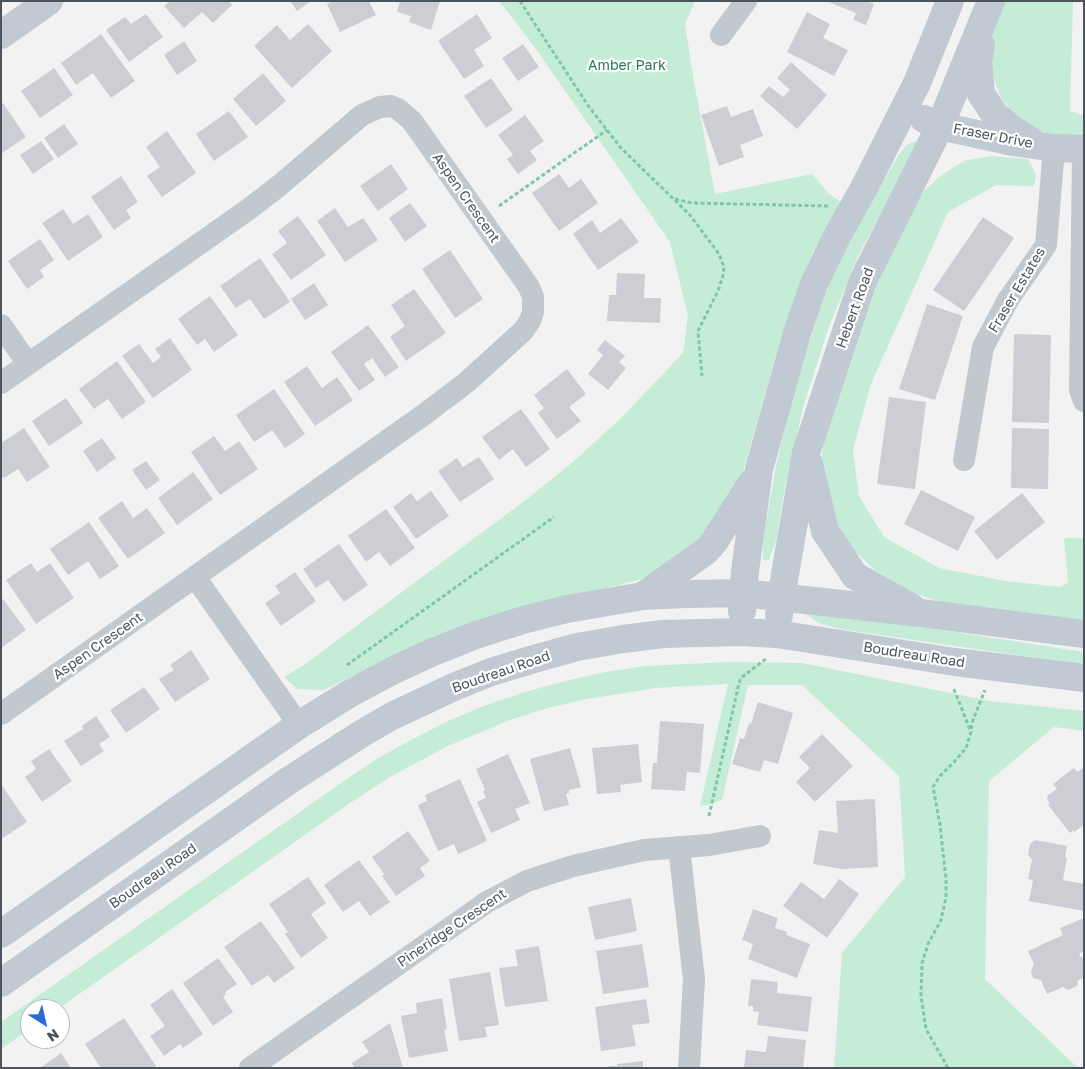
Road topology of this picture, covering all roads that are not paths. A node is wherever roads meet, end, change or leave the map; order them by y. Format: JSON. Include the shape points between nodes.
{"nodes":[{"id":1,"x":49,"y":1,"type":"edge"},
{"id":2,"x":746,"y":1,"type":"edge"},
{"id":3,"x":950,"y":1,"type":"edge"},
{"id":4,"x":990,"y":4,"type":"edge"},
{"id":5,"x":721,"y":34,"type":"dead end"},
{"id":6,"x":1,"y":35,"type":"edge"},
{"id":7,"x":904,"y":112,"type":"junction"},
{"id":8,"x":940,"y":126,"type":"junction"},
{"id":9,"x":1046,"y":147,"type":"junction"},
{"id":10,"x":1084,"y":149,"type":"edge"},
{"id":11,"x":1,"y":326,"type":"edge"},
{"id":12,"x":28,"y":364,"type":"junction"},
{"id":13,"x":1,"y":384,"type":"edge"},
{"id":14,"x":1084,"y":401,"type":"edge"},
{"id":15,"x":806,"y":453,"type":"junction"},
{"id":16,"x":964,"y":460,"type":"dead end"},
{"id":17,"x":759,"y":469,"type":"junction"},
{"id":18,"x":195,"y":578,"type":"junction"},
{"id":19,"x":743,"y":593,"type":"junction"},
{"id":20,"x":643,"y":596,"type":"junction"},
{"id":21,"x":782,"y":597,"type":"junction"},
{"id":22,"x":921,"y":613,"type":"junction"},
{"id":23,"x":741,"y":632,"type":"junction"},
{"id":24,"x":1084,"y":634,"type":"edge"},
{"id":25,"x":772,"y":646,"type":"junction"},
{"id":26,"x":1084,"y":678,"type":"edge"},
{"id":27,"x":1,"y":714,"type":"edge"},
{"id":28,"x":299,"y":724,"type":"junction"},
{"id":29,"x":760,"y":836,"type":"dead end"},
{"id":30,"x":679,"y":847,"type":"junction"},
{"id":31,"x":1,"y":934,"type":"edge"},
{"id":32,"x":1,"y":983,"type":"edge"},
{"id":33,"x":250,"y":1068,"type":"edge"},
{"id":34,"x":689,"y":1068,"type":"edge"}],
"edges":[{"from":1,"to":6,"type":"main road"},
{"from":2,"to":5,"type":"street"},
{"from":3,"to":7,"type":"main road"},
{"from":4,"to":8,"type":"main road","name":"Hebert Road"},
{"from":4,"to":9,"type":"main road","via":[[978,62],[981,94],[995,115],[1012,129]]},
{"from":7,"to":8,"type":"main road","name":"Fraser Drive"},
{"from":7,"to":17,"type":"main road","via":[[843,223],[814,284]]},
{"from":8,"to":9,"type":"main road","name":"Fraser Drive"},
{"from":8,"to":15,"type":"main road","name":"Hebert Road","via":[[862,282]]},
{"from":9,"to":10,"type":"main road","name":"Fraser Drive"},
{"from":9,"to":16,"type":"street","name":"Fraser Estates","via":[[1046,245],[1008,300],[983,347]]},
{"from":10,"to":14,"type":"street","via":[[1080,390]]},
{"from":11,"to":12,"type":"street"},
{"from":12,"to":13,"type":"street","name":"Aspen Crescent"},
{"from":12,"to":18,"type":"street","name":"Aspen Crescent","via":[[280,185],[362,115],[391,106],[406,114],[529,286],[533,297],[530,322],[444,400]]},
{"from":15,"to":21,"type":"main road","name":"Hebert Road"},
{"from":15,"to":22,"type":"main road","via":[[825,531],[855,576]]},
{"from":17,"to":19,"type":"main road"},
{"from":17,"to":20,"type":"main road","via":[[746,495],[706,551]]},
{"from":18,"to":27,"type":"street","name":"Aspen Crescent"},
{"from":18,"to":28,"type":"street"},
{"from":19,"to":20,"type":"main road"},
{"from":19,"to":21,"type":"main road"},
{"from":19,"to":23,"type":"main road"},
{"from":20,"to":28,"type":"main road","via":[[567,609],[476,635],[394,670]]},
{"from":21,"to":22,"type":"main road"},
{"from":21,"to":25,"type":"main road","name":"Hebert Road"},
{"from":22,"to":24,"type":"main road"},
{"from":23,"to":25,"type":"main road","name":"Boudreau Road"},
{"from":23,"to":32,"type":"main road","name":"Boudreau Road","via":[[663,634],[577,647],[491,672],[422,702],[361,734],[288,781]]},
{"from":25,"to":26,"type":"main road","name":"Boudreau Road","via":[[955,662]]},
{"from":28,"to":31,"type":"main road"},
{"from":29,"to":30,"type":"street","name":"Pineridge Crescent"},
{"from":30,"to":33,"type":"street","name":"Pineridge Crescent","via":[[644,850],[573,866],[526,881],[486,902]]},
{"from":30,"to":34,"type":"street","via":[[694,979]]}]}
